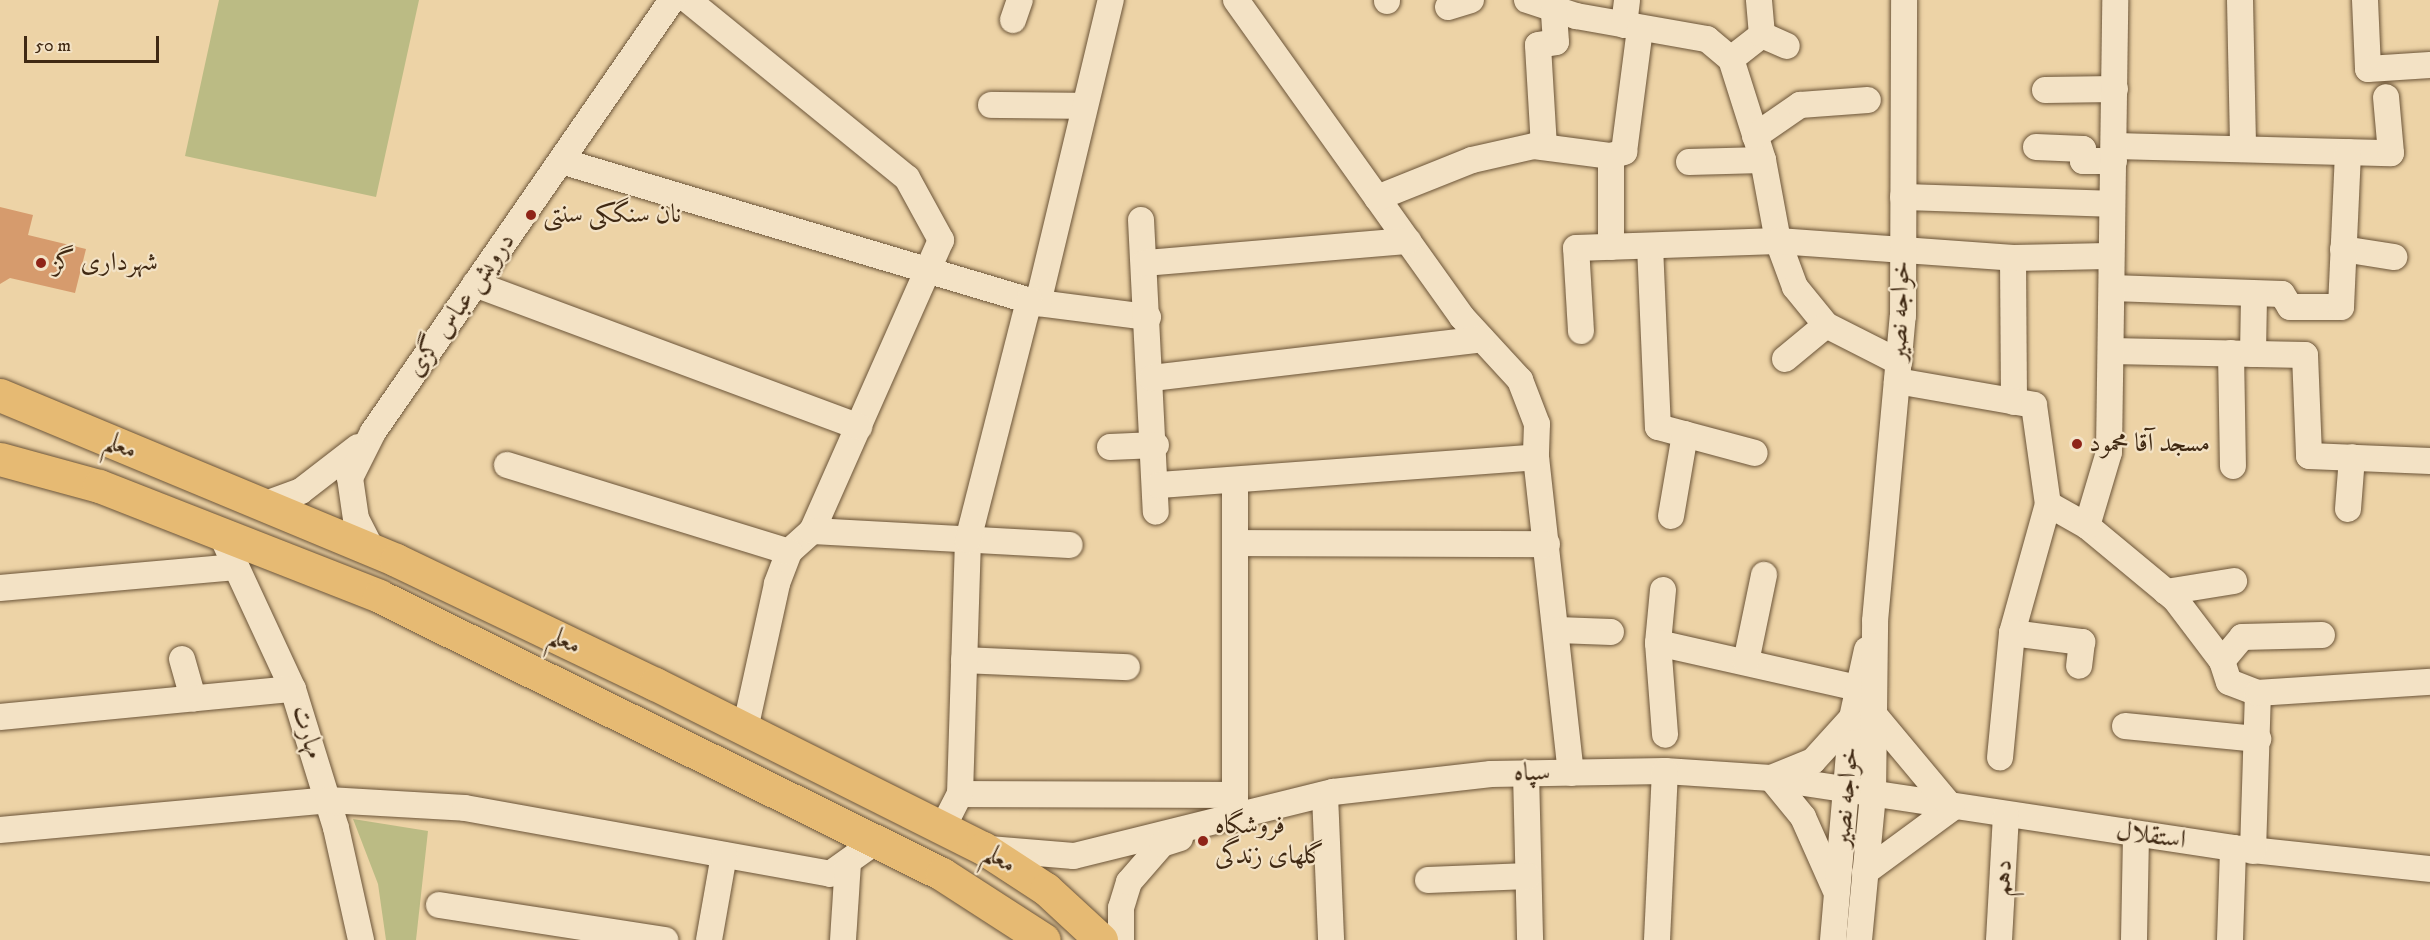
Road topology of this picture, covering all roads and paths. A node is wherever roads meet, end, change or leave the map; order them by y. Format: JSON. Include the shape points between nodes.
{"nodes":[{"id":1,"x":672,"y":0,"type":"edge"},
{"id":2,"x":688,"y":0,"type":"edge"},
{"id":3,"x":1111,"y":0,"type":"edge"},
{"id":4,"x":1236,"y":0,"type":"edge"},
{"id":5,"x":1527,"y":0,"type":"edge"},
{"id":6,"x":1759,"y":0,"type":"edge"},
{"id":7,"x":1904,"y":0,"type":"edge"},
{"id":8,"x":2115,"y":0,"type":"edge"},
{"id":9,"x":2240,"y":0,"type":"edge"},
{"id":10,"x":2365,"y":0,"type":"edge"},
{"id":11,"x":1554,"y":11,"type":"junction"},
{"id":12,"x":1631,"y":18,"type":"edge"},
{"id":13,"x":1762,"y":35,"type":"junction"},
{"id":14,"x":1787,"y":46,"type":"dead end"},
{"id":15,"x":1731,"y":59,"type":"junction"},
{"id":16,"x":2430,"y":65,"type":"edge"},
{"id":17,"x":2115,"y":89,"type":"junction"},
{"id":18,"x":2045,"y":90,"type":"dead end"},
{"id":19,"x":2386,"y":97,"type":"dead end"},
{"id":20,"x":1868,"y":100,"type":"dead end"},
{"id":21,"x":991,"y":105,"type":"dead end"},
{"id":22,"x":1084,"y":106,"type":"junction"},
{"id":23,"x":1755,"y":136,"type":"junction"},
{"id":24,"x":1544,"y":147,"type":"junction"},
{"id":25,"x":2036,"y":147,"type":"dead end"},
{"id":26,"x":2243,"y":149,"type":"junction"},
{"id":27,"x":2348,"y":152,"type":"junction"},
{"id":28,"x":2114,"y":153,"type":"junction"},
{"id":29,"x":1611,"y":156,"type":"junction"},
{"id":30,"x":1763,"y":160,"type":"junction"},
{"id":31,"x":561,"y":161,"type":"junction"},
{"id":32,"x":1689,"y":162,"type":"dead end"},
{"id":33,"x":1903,"y":197,"type":"junction"},
{"id":34,"x":1377,"y":198,"type":"junction"},
{"id":35,"x":2111,"y":204,"type":"junction"},
{"id":36,"x":1141,"y":220,"type":"dead end"},
{"id":37,"x":1408,"y":242,"type":"junction"},
{"id":38,"x":1778,"y":242,"type":"junction"},
{"id":39,"x":1650,"y":246,"type":"junction"},
{"id":40,"x":1611,"y":247,"type":"junction"},
{"id":41,"x":1903,"y":249,"type":"junction"},
{"id":42,"x":2343,"y":249,"type":"junction"},
{"id":43,"x":2108,"y":256,"type":"junction"},
{"id":44,"x":2394,"y":257,"type":"dead end"},
{"id":45,"x":2013,"y":258,"type":"junction"},
{"id":46,"x":1145,"y":263,"type":"junction"},
{"id":47,"x":930,"y":268,"type":"junction"},
{"id":48,"x":476,"y":284,"type":"junction"},
{"id":49,"x":2112,"y":288,"type":"junction"},
{"id":50,"x":2254,"y":294,"type":"junction"},
{"id":51,"x":1034,"y":302,"type":"junction"},
{"id":52,"x":1148,"y":317,"type":"junction"},
{"id":53,"x":1826,"y":325,"type":"junction"},
{"id":54,"x":1581,"y":332,"type":"dead end"},
{"id":55,"x":1482,"y":339,"type":"junction"},
{"id":56,"x":2112,"y":351,"type":"junction"},
{"id":57,"x":2242,"y":354,"type":"junction"},
{"id":58,"x":1785,"y":359,"type":"dead end"},
{"id":59,"x":1898,"y":371,"type":"junction"},
{"id":60,"x":1152,"y":378,"type":"junction"},
{"id":61,"x":0,"y":395,"type":"edge"},
{"id":62,"x":2014,"y":402,"type":"junction"},
{"id":63,"x":859,"y":427,"type":"junction"},
{"id":64,"x":373,"y":432,"type":"junction"},
{"id":65,"x":1685,"y":434,"type":"junction"},
{"id":66,"x":1156,"y":445,"type":"junction"},
{"id":67,"x":1110,"y":447,"type":"dead end"},
{"id":68,"x":1755,"y":453,"type":"dead end"},
{"id":69,"x":1536,"y":457,"type":"junction"},
{"id":70,"x":2352,"y":458,"type":"junction"},
{"id":71,"x":0,"y":459,"type":"edge"},
{"id":72,"x":2430,"y":460,"type":"edge"},
{"id":73,"x":507,"y":465,"type":"dead end"},
{"id":74,"x":2233,"y":466,"type":"dead end"},
{"id":75,"x":1235,"y":480,"type":"junction"},
{"id":76,"x":1159,"y":485,"type":"junction"},
{"id":77,"x":2048,"y":504,"type":"junction"},
{"id":78,"x":263,"y":505,"type":"junction"},
{"id":79,"x":2348,"y":509,"type":"dead end"},
{"id":80,"x":1156,"y":512,"type":"dead end"},
{"id":81,"x":1671,"y":516,"type":"dead end"},
{"id":82,"x":2087,"y":526,"type":"junction"},
{"id":83,"x":812,"y":531,"type":"junction"},
{"id":84,"x":221,"y":534,"type":"junction"},
{"id":85,"x":968,"y":540,"type":"junction"},
{"id":86,"x":1236,"y":543,"type":"junction"},
{"id":87,"x":1547,"y":544,"type":"junction"},
{"id":88,"x":1070,"y":545,"type":"dead end"},
{"id":89,"x":372,"y":550,"type":"junction"},
{"id":90,"x":789,"y":552,"type":"junction"},
{"id":91,"x":236,"y":567,"type":"junction"},
{"id":92,"x":1764,"y":575,"type":"dead end"},
{"id":93,"x":2234,"y":581,"type":"dead end"},
{"id":94,"x":0,"y":588,"type":"edge"},
{"id":95,"x":1664,"y":590,"type":"dead end"},
{"id":96,"x":2166,"y":592,"type":"junction"},
{"id":97,"x":1875,"y":621,"type":"junction"},
{"id":98,"x":1558,"y":630,"type":"junction"},
{"id":99,"x":1611,"y":632,"type":"dead end"},
{"id":100,"x":2012,"y":633,"type":"junction"},
{"id":101,"x":2322,"y":635,"type":"dead end"},
{"id":102,"x":1658,"y":643,"type":"junction"},
{"id":103,"x":182,"y":659,"type":"dead end"},
{"id":104,"x":964,"y":660,"type":"junction"},
{"id":105,"x":2222,"y":661,"type":"junction"},
{"id":106,"x":1746,"y":662,"type":"junction"},
{"id":107,"x":2079,"y":666,"type":"dead end"},
{"id":108,"x":1127,"y":667,"type":"dead end"},
{"id":109,"x":522,"y":670,"type":"junction"},
{"id":110,"x":2430,"y":682,"type":"edge"},
{"id":111,"x":655,"y":684,"type":"junction"},
{"id":112,"x":1857,"y":688,"type":"junction"},
{"id":113,"x":293,"y":689,"type":"junction"},
{"id":114,"x":2258,"y":693,"type":"junction"},
{"id":115,"x":193,"y":698,"type":"junction"},
{"id":116,"x":0,"y":717,"type":"edge"},
{"id":117,"x":1864,"y":717,"type":"junction"},
{"id":118,"x":2125,"y":726,"type":"dead end"},
{"id":119,"x":745,"y":729,"type":"junction"},
{"id":120,"x":1665,"y":735,"type":"dead end"},
{"id":121,"x":2258,"y":739,"type":"junction"},
{"id":122,"x":2000,"y":757,"type":"dead end"},
{"id":123,"x":1665,"y":771,"type":"junction"},
{"id":124,"x":1571,"y":772,"type":"junction"},
{"id":125,"x":1526,"y":773,"type":"junction"},
{"id":126,"x":1771,"y":778,"type":"junction"},
{"id":127,"x":1846,"y":792,"type":"junction"},
{"id":128,"x":960,"y":794,"type":"junction"},
{"id":129,"x":1325,"y":795,"type":"junction"},
{"id":130,"x":1873,"y":795,"type":"junction"},
{"id":131,"x":328,"y":800,"type":"junction"},
{"id":132,"x":1952,"y":808,"type":"junction"},
{"id":133,"x":1230,"y":812,"type":"junction"},
{"id":134,"x":2006,"y":816,"type":"junction"},
{"id":135,"x":942,"y":829,"type":"junction"},
{"id":136,"x":0,"y":830,"type":"edge"},
{"id":137,"x":2136,"y":834,"type":"junction"},
{"id":138,"x":875,"y":842,"type":"junction"},
{"id":139,"x":983,"y":848,"type":"junction"},
{"id":140,"x":2243,"y":849,"type":"junction"},
{"id":141,"x":724,"y":855,"type":"junction"},
{"id":142,"x":848,"y":862,"type":"junction"},
{"id":143,"x":2430,"y":869,"type":"edge"},
{"id":144,"x":1865,"y":872,"type":"junction"},
{"id":145,"x":1528,"y":876,"type":"junction"},
{"id":146,"x":1428,"y":880,"type":"dead end"},
{"id":147,"x":1837,"y":897,"type":"junction"},
{"id":148,"x":440,"y":904,"type":"dead end"},
{"id":149,"x":1015,"y":928,"type":"edge"},
{"id":150,"x":361,"y":940,"type":"edge"},
{"id":151,"x":665,"y":940,"type":"edge"},
{"id":152,"x":709,"y":940,"type":"edge"},
{"id":153,"x":843,"y":940,"type":"edge"},
{"id":154,"x":1044,"y":940,"type":"edge"},
{"id":155,"x":1101,"y":940,"type":"edge"},
{"id":156,"x":1121,"y":940,"type":"edge"},
{"id":157,"x":1331,"y":940,"type":"edge"},
{"id":158,"x":1530,"y":940,"type":"edge"},
{"id":159,"x":1658,"y":940,"type":"edge"},
{"id":160,"x":1833,"y":940,"type":"edge"},
{"id":161,"x":1859,"y":940,"type":"edge"},
{"id":162,"x":2000,"y":940,"type":"edge"},
{"id":163,"x":2134,"y":940,"type":"edge"},
{"id":164,"x":2230,"y":940,"type":"edge"}],
"edges":[{"from":1,"to":31,"type":"street","name":"درویش عباس گزی"},
{"from":2,"to":47,"type":"street","via":[[907,178],[941,240]]},
{"from":3,"to":22,"type":"street"},
{"from":4,"to":34,"type":"street"},
{"from":5,"to":11,"type":"street"},
{"from":6,"to":13,"type":"street"},
{"from":7,"to":33,"type":"street","name":"خواجه نصیر"},
{"from":8,"to":17,"type":"street"},
{"from":9,"to":26,"type":"street"},
{"from":10,"to":16,"type":"street","via":[[2368,69]]},
{"from":11,"to":12,"type":"street"},
{"from":11,"to":24,"type":"street","via":[[1556,42],[1538,45]]},
{"from":12,"to":15,"type":"street","via":[[1707,39]]},
{"from":12,"to":29,"type":"street","via":[[1624,152]]},
{"from":13,"to":14,"type":"street"},
{"from":13,"to":15,"type":"street"},
{"from":15,"to":23,"type":"street"},
{"from":17,"to":18,"type":"street"},
{"from":17,"to":28,"type":"street"},
{"from":19,"to":27,"type":"street","via":[[2391,153]]},
{"from":20,"to":23,"type":"street","via":[[1800,105]]},
{"from":21,"to":22,"type":"street"},
{"from":22,"to":51,"type":"street"},
{"from":23,"to":30,"type":"street"},
{"from":24,"to":29,"type":"street"},
{"from":24,"to":34,"type":"street","via":[[1472,160]]},
{"from":25,"to":28,"type":"street","via":[[2083,149],[2084,161]]},
{"from":26,"to":27,"type":"street"},
{"from":26,"to":28,"type":"street"},
{"from":27,"to":42,"type":"street"},
{"from":28,"to":35,"type":"street"},
{"from":29,"to":40,"type":"street"},
{"from":30,"to":32,"type":"street"},
{"from":30,"to":38,"type":"street"},
{"from":31,"to":47,"type":"street"},
{"from":31,"to":48,"type":"street","name":"درویش عباس گزی"},
{"from":33,"to":35,"type":"street"},
{"from":33,"to":41,"type":"street","name":"خواجه نصیر"},
{"from":34,"to":37,"type":"street"},
{"from":35,"to":43,"type":"street"},
{"from":36,"to":46,"type":"street"},
{"from":37,"to":46,"type":"street"},
{"from":37,"to":55,"type":"street"},
{"from":38,"to":39,"type":"street"},
{"from":38,"to":41,"type":"street"},
{"from":38,"to":53,"type":"street","via":[[1796,287]]},
{"from":39,"to":40,"type":"street"},
{"from":39,"to":65,"type":"street","via":[[1658,427]]},
{"from":40,"to":54,"type":"street","via":[[1576,248]]},
{"from":41,"to":45,"type":"street"},
{"from":41,"to":59,"type":"street","name":"خواجه نصیر"},
{"from":42,"to":44,"type":"street"},
{"from":42,"to":50,"type":"street","via":[[2341,307],[2290,307],[2282,294]]},
{"from":43,"to":45,"type":"street"},
{"from":43,"to":49,"type":"street"},
{"from":45,"to":62,"type":"street"},
{"from":46,"to":52,"type":"street"},
{"from":47,"to":51,"type":"street"},
{"from":47,"to":63,"type":"street"},
{"from":48,"to":63,"type":"street"},
{"from":48,"to":64,"type":"street","name":"درویش عباس گزی"},
{"from":49,"to":50,"type":"street"},
{"from":49,"to":56,"type":"street"},
{"from":50,"to":57,"type":"street"},
{"from":51,"to":52,"type":"street"},
{"from":51,"to":85,"type":"street"},
{"from":52,"to":60,"type":"street"},
{"from":53,"to":58,"type":"street"},
{"from":53,"to":59,"type":"street"},
{"from":55,"to":60,"type":"street"},
{"from":55,"to":69,"type":"street","via":[[1520,380],[1537,423]]},
{"from":56,"to":57,"type":"street"},
{"from":56,"to":82,"type":"street","via":[[2109,452]]},
{"from":57,"to":70,"type":"street","via":[[2305,355],[2309,456]]},
{"from":57,"to":74,"type":"street"},
{"from":59,"to":62,"type":"street"},
{"from":59,"to":97,"type":"street","name":"خواجه نصیر"},
{"from":60,"to":66,"type":"street"},
{"from":61,"to":78,"type":"main road","name":"معلم"},
{"from":62,"to":77,"type":"street","via":[[2034,405]]},
{"from":63,"to":83,"type":"street"},
{"from":64,"to":78,"type":"street","via":[[335,469]]},
{"from":64,"to":89,"type":"street","via":[[350,478],[356,519]]},
{"from":65,"to":68,"type":"street"},
{"from":65,"to":81,"type":"street"},
{"from":66,"to":67,"type":"street"},
{"from":66,"to":76,"type":"street"},
{"from":69,"to":75,"type":"street"},
{"from":69,"to":87,"type":"street"},
{"from":70,"to":72,"type":"street"},
{"from":70,"to":79,"type":"street"},
{"from":71,"to":84,"type":"main road","name":"معلم","via":[[99,486]]},
{"from":73,"to":90,"type":"street"},
{"from":75,"to":76,"type":"street"},
{"from":75,"to":86,"type":"street"},
{"from":76,"to":80,"type":"street"},
{"from":77,"to":82,"type":"street"},
{"from":77,"to":100,"type":"street"},
{"from":78,"to":89,"type":"main road","name":"معلم"},
{"from":82,"to":96,"type":"street"},
{"from":83,"to":85,"type":"street"},
{"from":83,"to":90,"type":"street"},
{"from":84,"to":91,"type":"street","name":"مهارت"},
{"from":84,"to":109,"type":"main road","name":"معلم","via":[[379,596]]},
{"from":85,"to":88,"type":"street"},
{"from":85,"to":104,"type":"street"},
{"from":86,"to":87,"type":"street"},
{"from":86,"to":133,"type":"street"},
{"from":87,"to":98,"type":"street"},
{"from":89,"to":111,"type":"main road","name":"معلم"},
{"from":90,"to":119,"type":"street","via":[[777,584]]},
{"from":91,"to":94,"type":"street"},
{"from":91,"to":113,"type":"street","name":"مهارت"},
{"from":92,"to":106,"type":"street"},
{"from":93,"to":96,"type":"street"},
{"from":95,"to":102,"type":"street"},
{"from":96,"to":105,"type":"street"},
{"from":97,"to":112,"type":"street","name":"خواجه نصیر"},
{"from":97,"to":117,"type":"street","name":"خواجه نصیر"},
{"from":98,"to":99,"type":"street"},
{"from":98,"to":124,"type":"street"},
{"from":100,"to":107,"type":"street","via":[[2082,642]]},
{"from":100,"to":122,"type":"street"},
{"from":101,"to":105,"type":"street","via":[[2242,637]]},
{"from":102,"to":106,"type":"street"},
{"from":102,"to":120,"type":"street"},
{"from":103,"to":115,"type":"street"},
{"from":104,"to":108,"type":"street"},
{"from":104,"to":128,"type":"street"},
{"from":105,"to":114,"type":"street","via":[[2229,682]]},
{"from":106,"to":112,"type":"street"},
{"from":109,"to":111,"type":"main road","via":[[548,669],[573,676],[626,703]]},
{"from":109,"to":138,"type":"main road","name":"معلم"},
{"from":110,"to":114,"type":"street"},
{"from":111,"to":119,"type":"main road","name":"معلم"},
{"from":112,"to":117,"type":"street","name":"خواجه نصیر"},
{"from":113,"to":115,"type":"street"},
{"from":113,"to":131,"type":"street","name":"مهارت"},
{"from":114,"to":121,"type":"street"},
{"from":115,"to":116,"type":"street"},
{"from":117,"to":126,"type":"street","via":[[1813,761]]},
{"from":117,"to":127,"type":"street","name":"خواجه نصیر"},
{"from":117,"to":130,"type":"street","name":"خواجه نصیر"},
{"from":117,"to":132,"type":"street"},
{"from":118,"to":121,"type":"street"},
{"from":119,"to":135,"type":"main road","name":"معلم"},
{"from":121,"to":140,"type":"street"},
{"from":123,"to":124,"type":"street","name":"سپاه"},
{"from":123,"to":126,"type":"street","name":"سپاه"},
{"from":123,"to":159,"type":"street"},
{"from":124,"to":125,"type":"street","name":"سپاه"},
{"from":125,"to":129,"type":"street","name":"سپاه"},
{"from":125,"to":145,"type":"street"},
{"from":126,"to":127,"type":"street","name":"سپاه"},
{"from":126,"to":147,"type":"street","via":[[1803,817]]},
{"from":127,"to":130,"type":"street","name":"سپاه"},
{"from":127,"to":147,"type":"street","name":"خواجه نصیر"},
{"from":128,"to":133,"type":"street"},
{"from":128,"to":135,"type":"street"},
{"from":129,"to":133,"type":"street","name":"سپاه"},
{"from":129,"to":157,"type":"street"},
{"from":130,"to":132,"type":"street","name":"استقلال"},
{"from":130,"to":144,"type":"street","name":"خواجه نصیر"},
{"from":131,"to":136,"type":"street"},
{"from":131,"to":141,"type":"street","via":[[465,808]]},
{"from":131,"to":150,"type":"street","name":"مهارت"},
{"from":132,"to":134,"type":"street","name":"استقلال"},
{"from":132,"to":144,"type":"street"},
{"from":133,"to":139,"type":"street","via":[[1074,856]]},
{"from":133,"to":156,"type":"street","via":[[1162,844],[1145,860],[1121,908]]},
{"from":134,"to":137,"type":"street","name":"استقلال"},
{"from":134,"to":162,"type":"street","name":"دهم"},
{"from":135,"to":139,"type":"main road","name":"معلم"},
{"from":137,"to":140,"type":"street","name":"استقلال"},
{"from":137,"to":163,"type":"street"},
{"from":138,"to":142,"type":"street"},
{"from":138,"to":149,"type":"main road","name":"معلم"},
{"from":139,"to":155,"type":"main road","name":"معلم","via":[[1046,889]]},
{"from":140,"to":143,"type":"street","name":"استقلال"},
{"from":140,"to":164,"type":"street"},
{"from":141,"to":142,"type":"street","via":[[830,874]]},
{"from":141,"to":152,"type":"street"},
{"from":142,"to":153,"type":"street"},
{"from":144,"to":161,"type":"street","name":"خواجه نصیر"},
{"from":145,"to":146,"type":"street"},
{"from":145,"to":158,"type":"street"},
{"from":147,"to":160,"type":"street","name":"خواجه نصیر"},
{"from":148,"to":151,"type":"street"},
{"from":149,"to":154,"type":"main road","name":"معلم"}]}
